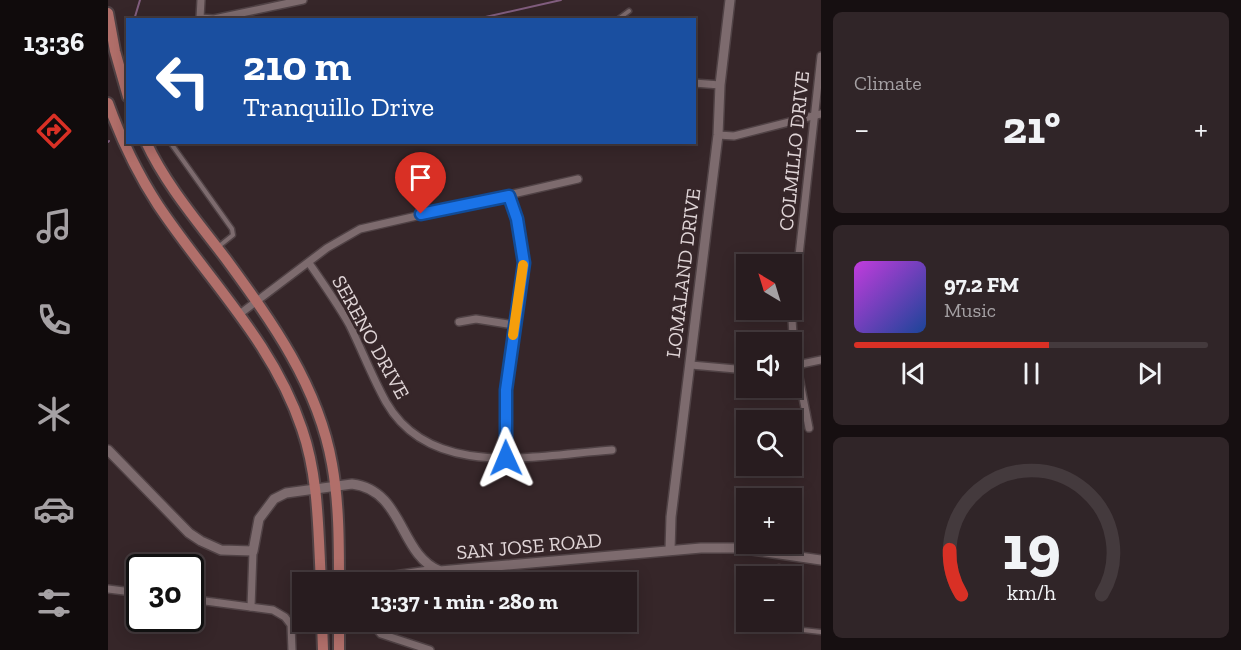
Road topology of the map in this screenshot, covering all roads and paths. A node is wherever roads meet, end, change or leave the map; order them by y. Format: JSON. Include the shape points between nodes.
{"nodes":[{"id":1,"x":201,"y":0,"type":"edge"},
{"id":2,"x":303,"y":0,"type":"edge"},
{"id":3,"x":730,"y":0,"type":"edge"},
{"id":4,"x":629,"y":11,"type":"dead end"},
{"id":5,"x":108,"y":13,"type":"edge"},
{"id":6,"x":200,"y":18,"type":"edge"},
{"id":7,"x":219,"y":18,"type":"edge"},
{"id":8,"x":619,"y":18,"type":"edge"},
{"id":9,"x":821,"y":56,"type":"edge"},
{"id":10,"x":696,"y":83,"type":"edge"},
{"id":11,"x":720,"y":86,"type":"junction"},
{"id":12,"x":126,"y":90,"type":"edge"},
{"id":13,"x":108,"y":103,"type":"edge"},
{"id":14,"x":817,"y":115,"type":"edge"},
{"id":15,"x":718,"y":135,"type":"junction"},
{"id":16,"x":150,"y":144,"type":"edge"},
{"id":17,"x":171,"y":144,"type":"edge"},
{"id":18,"x":129,"y":155,"type":"junction"},
{"id":19,"x":578,"y":179,"type":"dead end"},
{"id":20,"x":509,"y":196,"type":"junction"},
{"id":21,"x":217,"y":248,"type":"junction"},
{"id":22,"x":309,"y":263,"type":"junction"},
{"id":23,"x":257,"y":300,"type":"junction"},
{"id":24,"x":241,"y":314,"type":"junction"},
{"id":25,"x":459,"y":321,"type":"dead end"},
{"id":26,"x":514,"y":325,"type":"junction"},
{"id":27,"x":793,"y":332,"type":"edge"},
{"id":28,"x":821,"y":360,"type":"edge"},
{"id":29,"x":802,"y":364,"type":"edge"},
{"id":30,"x":691,"y":365,"type":"junction"},
{"id":31,"x":736,"y":369,"type":"edge"},
{"id":32,"x":802,"y":397,"type":"edge"},
{"id":33,"x":809,"y":428,"type":"dead end"},
{"id":34,"x":108,"y":450,"type":"edge"},
{"id":35,"x":612,"y":450,"type":"dead end"},
{"id":36,"x":506,"y":458,"type":"junction"},
{"id":37,"x":335,"y":486,"type":"junction"},
{"id":38,"x":315,"y":488,"type":"junction"},
{"id":39,"x":670,"y":550,"type":"junction"},
{"id":40,"x":253,"y":551,"type":"junction"},
{"id":41,"x":821,"y":560,"type":"edge"},
{"id":42,"x":435,"y":569,"type":"junction"},
{"id":43,"x":320,"y":572,"type":"edge"},
{"id":44,"x":339,"y":572,"type":"edge"},
{"id":45,"x":415,"y":572,"type":"edge"},
{"id":46,"x":108,"y":589,"type":"edge"},
{"id":47,"x":126,"y":591,"type":"edge"},
{"id":48,"x":204,"y":601,"type":"edge"},
{"id":49,"x":251,"y":607,"type":"junction"},
{"id":50,"x":802,"y":629,"type":"edge"},
{"id":51,"x":322,"y":632,"type":"edge"},
{"id":52,"x":339,"y":632,"type":"edge"},
{"id":53,"x":379,"y":632,"type":"edge"},
{"id":54,"x":821,"y":632,"type":"edge"},
{"id":55,"x":292,"y":650,"type":"edge"},
{"id":56,"x":323,"y":650,"type":"edge"},
{"id":57,"x":339,"y":650,"type":"edge"},
{"id":58,"x":430,"y":650,"type":"edge"}],
"edges":[{"from":1,"to":6,"type":"street"},
{"from":2,"to":7,"type":"street"},
{"from":3,"to":11,"type":"street","name":"LOMALAND DRIVE"},
{"from":4,"to":8,"type":"lane"},
{"from":5,"to":12,"type":"main road"},
{"from":9,"to":14,"type":"street","name":"COLMILLO DRIVE"},
{"from":10,"to":11,"type":"street"},
{"from":11,"to":15,"type":"street","name":"LOMALAND DRIVE"},
{"from":13,"to":18,"type":"main road"},
{"from":14,"to":15,"type":"street","via":[[734,135]]},
{"from":14,"to":27,"type":"street","name":"COLMILLO DRIVE"},
{"from":15,"to":30,"type":"street","name":"LOMALAND DRIVE"},
{"from":16,"to":18,"type":"main road"},
{"from":16,"to":21,"type":"main road","via":[[183,202]]},
{"from":17,"to":21,"type":"lane","via":[[232,229],[233,234]]},
{"from":18,"to":24,"type":"main road","via":[[158,205]]},
{"from":19,"to":20,"type":"street"},
{"from":20,"to":22,"type":"street","via":[[360,229]]},
{"from":20,"to":26,"type":"street","via":[[524,263]]},
{"from":21,"to":23,"type":"main road"},
{"from":22,"to":23,"type":"street"},
{"from":22,"to":36,"type":"street","name":"SERENO DRIVE","via":[[344,315],[380,391],[400,421],[436,447],[482,459]]},
{"from":23,"to":24,"type":"street"},
{"from":23,"to":37,"type":"main road","via":[[284,341],[314,401]]},
{"from":24,"to":38,"type":"main road","via":[[293,405]]},
{"from":25,"to":26,"type":"street","via":[[476,319]]},
{"from":26,"to":36,"type":"street","via":[[506,390]]},
{"from":28,"to":29,"type":"street"},
{"from":30,"to":31,"type":"street"},
{"from":30,"to":39,"type":"street","name":"LOMALAND DRIVE"},
{"from":32,"to":33,"type":"street","name":"COLMILLO DRIVE"},
{"from":34,"to":40,"type":"street","via":[[201,541],[221,550]]},
{"from":35,"to":36,"type":"street","name":"SERENO DRIVE"},
{"from":37,"to":38,"type":"street","name":"SAN JOSE ROAD"},
{"from":37,"to":42,"type":"street","name":"SAN JOSE ROAD","via":[[364,485],[382,496],[423,558]]},
{"from":37,"to":44,"type":"main road"},
{"from":38,"to":40,"type":"street","name":"SAN JOSE ROAD","via":[[286,493],[268,504],[259,519]]},
{"from":38,"to":43,"type":"main road"},
{"from":39,"to":41,"type":"street","name":"SAN JOSE ROAD","via":[[738,548]]},
{"from":39,"to":42,"type":"street","name":"SAN JOSE ROAD","via":[[447,572]]},
{"from":40,"to":49,"type":"street"},
{"from":42,"to":45,"type":"street"},
{"from":46,"to":47,"type":"street"},
{"from":48,"to":49,"type":"street"},
{"from":49,"to":55,"type":"street","via":[[273,610],[285,617],[291,625]]},
{"from":50,"to":54,"type":"lane","via":[[814,634]]},
{"from":51,"to":56,"type":"main road"},
{"from":52,"to":57,"type":"main road"},
{"from":53,"to":58,"type":"street"}]}
